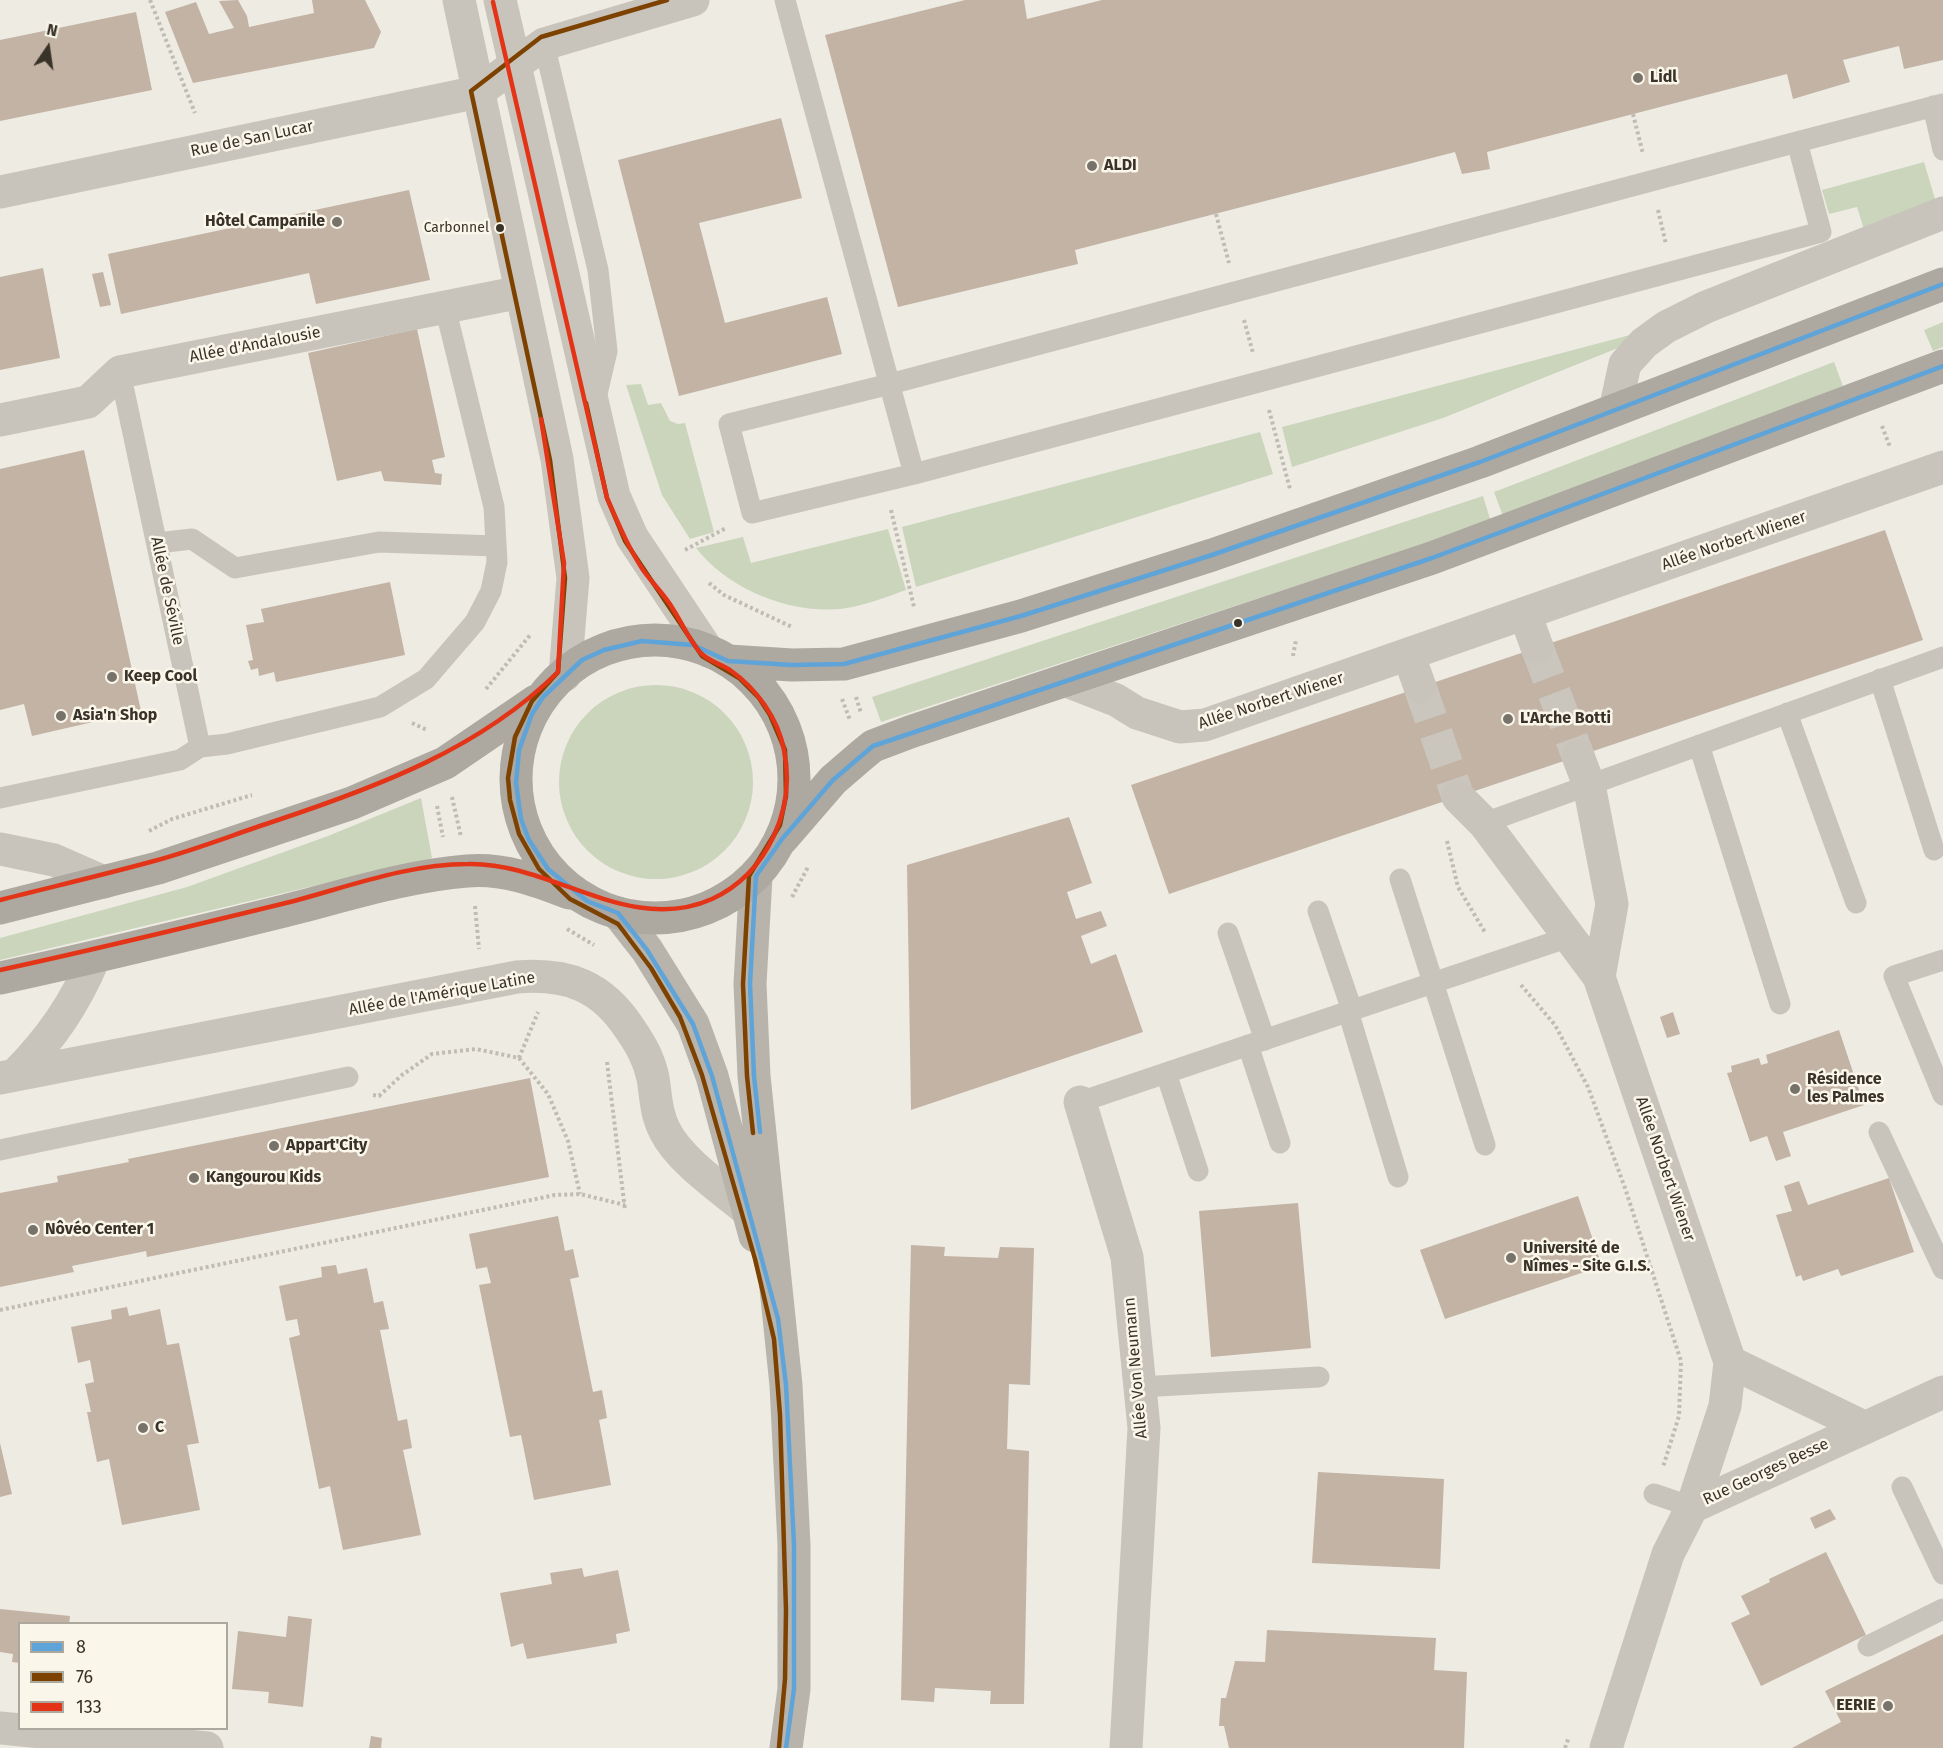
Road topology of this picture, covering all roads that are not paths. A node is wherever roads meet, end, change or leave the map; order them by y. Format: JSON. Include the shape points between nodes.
{"nodes":[{"id":1,"x":459,"y":0,"type":"edge"},
{"id":2,"x":500,"y":0,"type":"edge"},
{"id":3,"x":693,"y":0,"type":"edge"},
{"id":4,"x":785,"y":0,"type":"edge"},
{"id":5,"x":544,"y":44,"type":"junction"},
{"id":6,"x":498,"y":78,"type":"junction"},
{"id":7,"x":1938,"y":105,"type":"edge"},
{"id":8,"x":1797,"y":142,"type":"junction"},
{"id":9,"x":1943,"y":150,"type":"edge"},
{"id":10,"x":0,"y":192,"type":"edge"},
{"id":11,"x":1943,"y":213,"type":"edge"},
{"id":12,"x":1943,"y":284,"type":"edge"},
{"id":13,"x":521,"y":292,"type":"junction"},
{"id":14,"x":445,"y":307,"type":"junction"},
{"id":15,"x":1943,"y":366,"type":"edge"},
{"id":16,"x":120,"y":372,"type":"junction"},
{"id":17,"x":890,"y":384,"type":"junction"},
{"id":18,"x":594,"y":408,"type":"junction"},
{"id":19,"x":1615,"y":410,"type":"junction"},
{"id":20,"x":0,"y":420,"type":"edge"},
{"id":21,"x":1943,"y":467,"type":"edge"},
{"id":22,"x":914,"y":474,"type":"junction"},
{"id":23,"x":157,"y":543,"type":"junction"},
{"id":24,"x":496,"y":546,"type":"junction"},
{"id":25,"x":1525,"y":614,"type":"junction"},
{"id":26,"x":1537,"y":647,"type":"tunnel mouth"},
{"id":27,"x":718,"y":656,"type":"junction"},
{"id":28,"x":1409,"y":656,"type":"junction"},
{"id":29,"x":1943,"y":657,"type":"edge"},
{"id":30,"x":1880,"y":679,"type":"junction"},
{"id":31,"x":1067,"y":681,"type":"junction"},
{"id":32,"x":554,"y":686,"type":"junction"},
{"id":33,"x":1420,"y":687,"type":"tunnel mouth"},
{"id":34,"x":1787,"y":713,"type":"junction"},
{"id":35,"x":1699,"y":745,"type":"junction"},
{"id":36,"x":200,"y":747,"type":"junction"},
{"id":37,"x":1584,"y":770,"type":"junction"},
{"id":38,"x":1458,"y":797,"type":"tunnel mouth"},
{"id":39,"x":0,"y":798,"type":"edge"},
{"id":40,"x":1484,"y":823,"type":"junction"},
{"id":41,"x":782,"y":839,"type":"junction"},
{"id":42,"x":0,"y":849,"type":"edge"},
{"id":43,"x":1934,"y":850,"type":"dead end"},
{"id":44,"x":756,"y":876,"type":"junction"},
{"id":45,"x":1400,"y":879,"type":"dead end"},
{"id":46,"x":104,"y":882,"type":"junction"},
{"id":47,"x":587,"y":901,"type":"junction"},
{"id":48,"x":1856,"y":903,"type":"dead end"},
{"id":49,"x":0,"y":908,"type":"edge"},
{"id":50,"x":1318,"y":911,"type":"dead end"},
{"id":51,"x":618,"y":913,"type":"junction"},
{"id":52,"x":1228,"y":933,"type":"dead end"},
{"id":53,"x":1569,"y":937,"type":"junction"},
{"id":54,"x":94,"y":958,"type":"junction"},
{"id":55,"x":1943,"y":960,"type":"edge"},
{"id":56,"x":1599,"y":977,"type":"junction"},
{"id":57,"x":0,"y":978,"type":"edge"},
{"id":58,"x":1434,"y":982,"type":"junction"},
{"id":59,"x":1780,"y":1004,"type":"dead end"},
{"id":60,"x":1350,"y":1011,"type":"junction"},
{"id":61,"x":1257,"y":1042,"type":"junction"},
{"id":62,"x":1166,"y":1073,"type":"junction"},
{"id":63,"x":8,"y":1076,"type":"edge"},
{"id":64,"x":348,"y":1077,"type":"road end"},
{"id":65,"x":1943,"y":1095,"type":"edge"},
{"id":66,"x":1080,"y":1102,"type":"joint"},
{"id":67,"x":1879,"y":1132,"type":"dead end"},
{"id":68,"x":1280,"y":1143,"type":"dead end"},
{"id":69,"x":1485,"y":1145,"type":"dead end"},
{"id":70,"x":0,"y":1150,"type":"edge"},
{"id":71,"x":1198,"y":1171,"type":"dead end"},
{"id":72,"x":1398,"y":1177,"type":"dead end"},
{"id":73,"x":747,"y":1210,"type":"junction"},
{"id":74,"x":1943,"y":1269,"type":"edge"},
{"id":75,"x":778,"y":1319,"type":"junction"},
{"id":76,"x":1730,"y":1362,"type":"junction"},
{"id":77,"x":1319,"y":1377,"type":"dead end"},
{"id":78,"x":1140,"y":1388,"type":"junction"},
{"id":79,"x":1943,"y":1392,"type":"edge"},
{"id":80,"x":1864,"y":1427,"type":"junction"},
{"id":81,"x":1902,"y":1487,"type":"dead end"},
{"id":82,"x":1654,"y":1494,"type":"road end"},
{"id":83,"x":1692,"y":1507,"type":"junction"},
{"id":84,"x":1943,"y":1574,"type":"edge"},
{"id":85,"x":1943,"y":1608,"type":"edge"},
{"id":86,"x":1868,"y":1646,"type":"dead end"},
{"id":87,"x":0,"y":1728,"type":"edge"},
{"id":88,"x":18,"y":1730,"type":"edge"},
{"id":89,"x":21,"y":1730,"type":"edge"},
{"id":90,"x":207,"y":1748,"type":"edge"},
{"id":91,"x":786,"y":1748,"type":"edge"},
{"id":92,"x":1126,"y":1748,"type":"edge"},
{"id":93,"x":1606,"y":1748,"type":"edge"}],
"edges":[{"from":1,"to":6,"type":"street"},
{"from":2,"to":6,"type":"street"},
{"from":3,"to":5,"type":"street"},
{"from":4,"to":17,"type":"lane"},
{"from":5,"to":6,"type":"street"},
{"from":5,"to":18,"type":"lane","via":[[598,270],[607,351]]},
{"from":6,"to":10,"type":"street","name":"Rue de San Lucar","via":[[209,148]]},
{"from":6,"to":13,"type":"street"},
{"from":6,"to":18,"type":"street"},
{"from":7,"to":8,"type":"lane"},
{"from":7,"to":9,"type":"lane"},
{"from":8,"to":17,"type":"lane"},
{"from":8,"to":22,"type":"lane","via":[[1821,232]]},
{"from":11,"to":19,"type":"street","via":[[1706,307],[1666,327],[1625,364]]},
{"from":12,"to":19,"type":"main road"},
{"from":13,"to":14,"type":"street","name":"Allée d'Andalousie"},
{"from":13,"to":32,"type":"street","via":[[557,459],[572,563]]},
{"from":14,"to":16,"type":"street","name":"Allée d'Andalousie"},
{"from":14,"to":24,"type":"lane","via":[[494,507]]},
{"from":15,"to":31,"type":"main road","via":[[1432,558]]},
{"from":16,"to":20,"type":"street","via":[[88,402]]},
{"from":16,"to":23,"type":"lane","name":"Allée de Séville"},
{"from":17,"to":22,"type":"lane"},
{"from":17,"to":22,"type":"lane","via":[[729,424],[752,513]]},
{"from":18,"to":27,"type":"street","via":[[614,496],[632,537]]},
{"from":19,"to":27,"type":"main road","via":[[1268,536],[1021,616],[844,664],[792,665]]},
{"from":21,"to":25,"type":"street","name":"Allée Norbert Wiener"},
{"from":23,"to":24,"type":"lane","via":[[192,539],[235,568],[379,542]]},
{"from":23,"to":36,"type":"lane","name":"Allée de Séville"},
{"from":24,"to":36,"type":"lane","via":[[491,591],[475,622],[426,679],[380,707]]},
{"from":25,"to":26,"type":"street"},
{"from":25,"to":28,"type":"street","name":"Allée Norbert Wiener"},
{"from":27,"to":32,"type":"main road","via":[[682,644],[642,641],[582,660]]},
{"from":27,"to":41,"type":"main road","via":[[756,683],[771,702],[792,748],[794,797]]},
{"from":28,"to":31,"type":"street","name":"Allée Norbert Wiener","via":[[1205,725],[1180,727],[1137,713],[1116,700]]},
{"from":28,"to":33,"type":"street"},
{"from":29,"to":30,"type":"lane"},
{"from":30,"to":34,"type":"lane"},
{"from":30,"to":43,"type":"lane"},
{"from":31,"to":41,"type":"main road","via":[[873,746],[833,780]]},
{"from":32,"to":46,"type":"main road","via":[[495,732],[445,763],[352,803],[159,868]]},
{"from":32,"to":47,"type":"main road","via":[[532,714],[519,750],[517,802],[529,840],[542,860]]},
{"from":34,"to":35,"type":"lane"},
{"from":34,"to":48,"type":"lane"},
{"from":35,"to":37,"type":"lane"},
{"from":35,"to":59,"type":"lane"},
{"from":36,"to":39,"type":"lane","via":[[180,760]]},
{"from":37,"to":40,"type":"lane"},
{"from":37,"to":56,"type":"street","name":"Allée Norbert Wiener","via":[[1612,904]]},
{"from":38,"to":40,"type":"street","name":"Allée Norbert Wiener"},
{"from":40,"to":53,"type":"street","name":"Allée Norbert Wiener"},
{"from":41,"to":44,"type":"main road"},
{"from":42,"to":46,"type":"street","via":[[54,860]]},
{"from":44,"to":51,"type":"main road","via":[[717,905],[684,916],[658,919]]},
{"from":44,"to":75,"type":"main road","via":[[750,984],[754,1076]]},
{"from":45,"to":58,"type":"lane"},
{"from":46,"to":49,"type":"main road"},
{"from":47,"to":51,"type":"main road"},
{"from":47,"to":54,"type":"main road","via":[[534,879],[508,873],[472,886],[403,882]]},
{"from":50,"to":60,"type":"lane"},
{"from":51,"to":73,"type":"main road","via":[[647,950],[693,1024],[712,1076]]},
{"from":52,"to":61,"type":"lane"},
{"from":53,"to":56,"type":"street","name":"Allée Norbert Wiener"},
{"from":53,"to":58,"type":"lane"},
{"from":54,"to":57,"type":"main road"},
{"from":54,"to":63,"type":"street","name":"Allée de l'Amérique Latine","via":[[61,1023]]},
{"from":55,"to":65,"type":"lane","via":[[1894,976]]},
{"from":56,"to":76,"type":"street","name":"Allée Norbert Wiener"},
{"from":58,"to":60,"type":"lane"},
{"from":58,"to":69,"type":"lane"},
{"from":60,"to":61,"type":"lane"},
{"from":60,"to":72,"type":"lane"},
{"from":61,"to":62,"type":"lane"},
{"from":61,"to":68,"type":"lane"},
{"from":62,"to":66,"type":"lane"},
{"from":62,"to":71,"type":"lane"},
{"from":63,"to":73,"type":"street","name":"Allée de l'Amérique Latine","via":[[517,977],[552,977],[602,995],[621,1016],[644,1050],[666,1134]]},
{"from":64,"to":70,"type":"lane"},
{"from":66,"to":78,"type":"street","name":"Allée Von Neumann","via":[[1126,1257]]},
{"from":67,"to":74,"type":"lane"},
{"from":73,"to":75,"type":"main road"},
{"from":75,"to":91,"type":"main road","via":[[786,1385],[794,1545],[794,1689]]},
{"from":76,"to":80,"type":"street"},
{"from":76,"to":83,"type":"street","name":"Allée Norbert Wiener","via":[[1725,1406]]},
{"from":77,"to":78,"type":"lane"},
{"from":78,"to":92,"type":"street","name":"Allée Von Neumann","via":[[1144,1428]]},
{"from":79,"to":80,"type":"street","name":"Rue Georges Besse"},
{"from":80,"to":83,"type":"street","name":"Rue Georges Besse"},
{"from":81,"to":84,"type":"lane"},
{"from":82,"to":83,"type":"lane"},
{"from":83,"to":93,"type":"street","name":"Rue Georges Besse","via":[[1668,1554]]},
{"from":85,"to":86,"type":"lane"},
{"from":87,"to":88,"type":"street"},
{"from":89,"to":90,"type":"street"}]}
